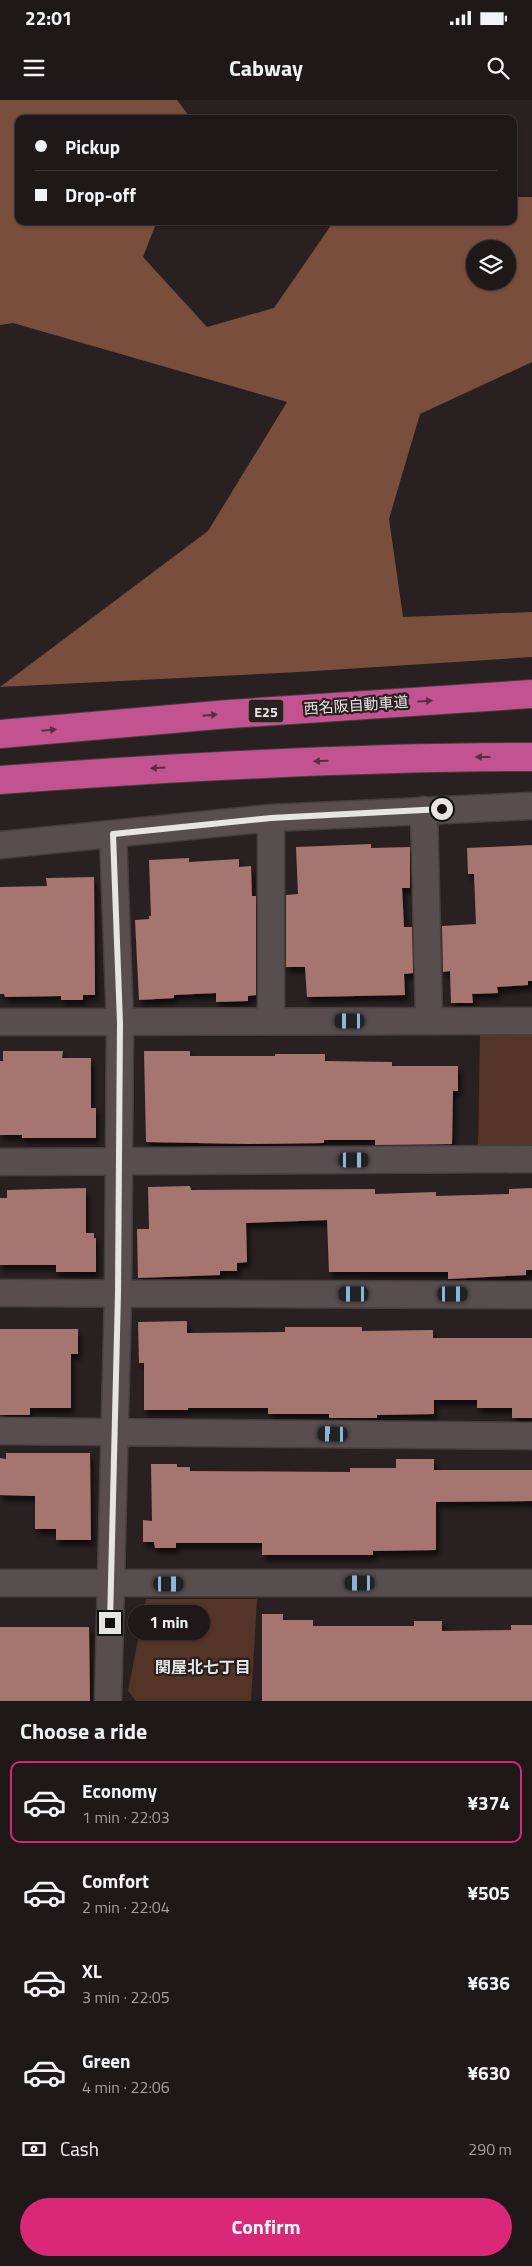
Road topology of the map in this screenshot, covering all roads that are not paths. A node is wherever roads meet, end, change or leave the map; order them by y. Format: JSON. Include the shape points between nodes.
{"nodes":[{"id":1,"x":532,"y":694,"type":"edge"},
{"id":2,"x":0,"y":734,"type":"edge"},
{"id":3,"x":532,"y":757,"type":"edge"},
{"id":4,"x":0,"y":780,"type":"edge"},
{"id":5,"x":532,"y":806,"type":"edge"},
{"id":6,"x":424,"y":810,"type":"junction"},
{"id":7,"x":271,"y":818,"type":"junction"},
{"id":8,"x":113,"y":834,"type":"junction"},
{"id":9,"x":0,"y":845,"type":"edge"},
{"id":10,"x":429,"y":1020,"type":"junction"},
{"id":11,"x":271,"y":1021,"type":"junction"},
{"id":12,"x":532,"y":1021,"type":"edge"},
{"id":13,"x":0,"y":1022,"type":"edge"},
{"id":14,"x":120,"y":1023,"type":"junction"},
{"id":15,"x":532,"y":1159,"type":"edge"},
{"id":16,"x":0,"y":1162,"type":"edge"},
{"id":17,"x":118,"y":1162,"type":"junction"},
{"id":18,"x":0,"y":1293,"type":"edge"},
{"id":19,"x":118,"y":1293,"type":"junction"},
{"id":20,"x":532,"y":1295,"type":"edge"},
{"id":21,"x":0,"y":1432,"type":"edge"},
{"id":22,"x":114,"y":1432,"type":"junction"},
{"id":23,"x":532,"y":1436,"type":"edge"},
{"id":24,"x":0,"y":1583,"type":"edge"},
{"id":25,"x":532,"y":1583,"type":"edge"},
{"id":26,"x":112,"y":1584,"type":"junction"},
{"id":27,"x":108,"y":1701,"type":"edge"}],
"edges":[{"from":2,"to":1,"type":"highway","name":"西名阪自動車道","number":"E25","one_way":true,"via":[[229,714]]},
{"from":3,"to":4,"type":"highway","one_way":true,"via":[[158,768]]},
{"from":5,"to":6,"type":"street"},
{"from":6,"to":7,"type":"street"},
{"from":6,"to":10,"type":"street"},
{"from":7,"to":8,"type":"street"},
{"from":7,"to":11,"type":"street"},
{"from":8,"to":9,"type":"street"},
{"from":8,"to":14,"type":"street"},
{"from":10,"to":11,"type":"street"},
{"from":10,"to":12,"type":"street"},
{"from":11,"to":14,"type":"street"},
{"from":13,"to":14,"type":"street"},
{"from":14,"to":17,"type":"street"},
{"from":15,"to":17,"type":"street"},
{"from":16,"to":17,"type":"street"},
{"from":17,"to":19,"type":"street"},
{"from":18,"to":19,"type":"street"},
{"from":19,"to":20,"type":"street"},
{"from":19,"to":22,"type":"street"},
{"from":21,"to":22,"type":"street"},
{"from":22,"to":23,"type":"street"},
{"from":22,"to":26,"type":"street"},
{"from":24,"to":26,"type":"street"},
{"from":25,"to":26,"type":"street"},
{"from":26,"to":27,"type":"street"}]}
